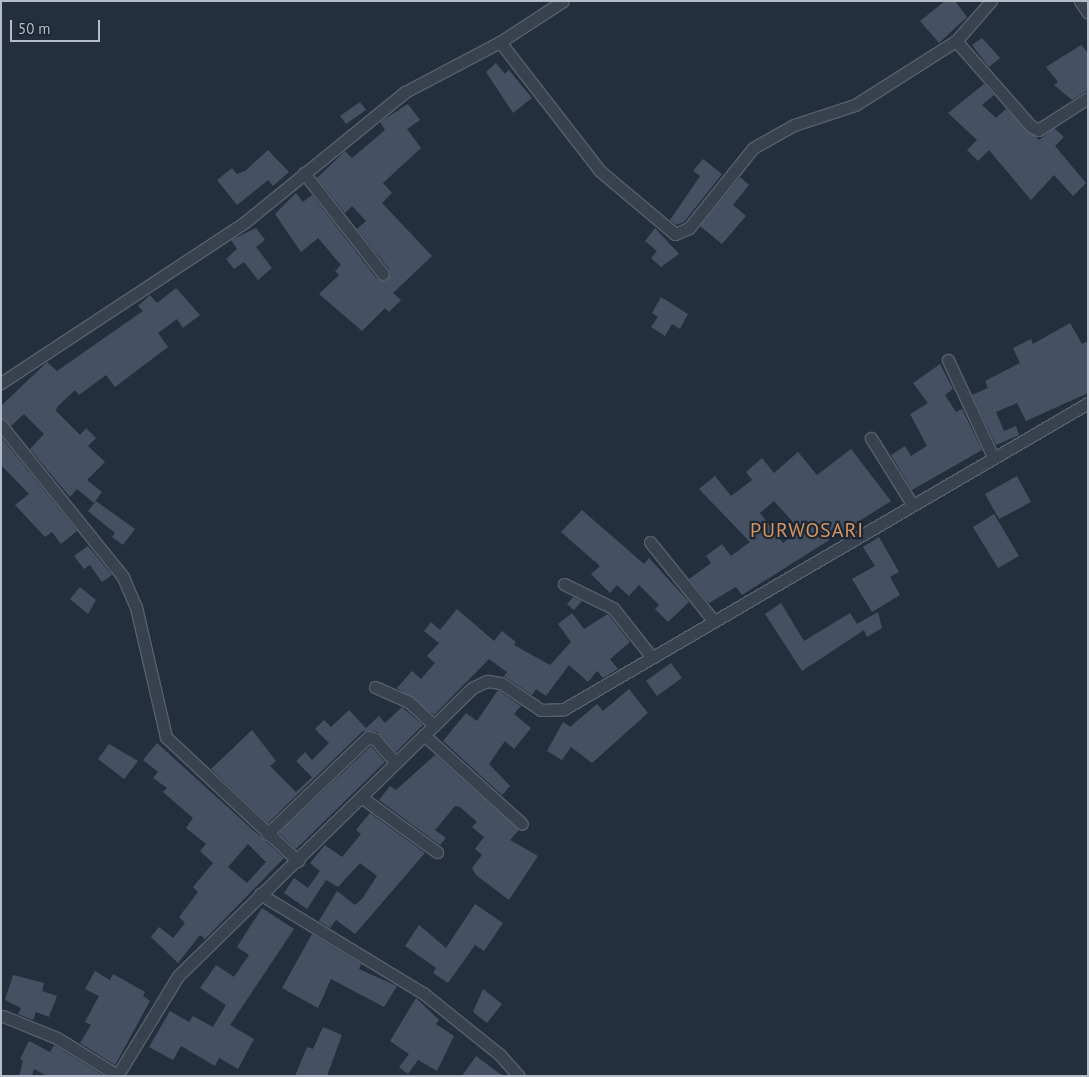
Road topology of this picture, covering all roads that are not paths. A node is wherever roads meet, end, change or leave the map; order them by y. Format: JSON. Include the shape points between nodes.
{"nodes":[{"id":1,"x":563,"y":1,"type":"edge"},
{"id":2,"x":991,"y":1,"type":"edge"},
{"id":3,"x":1080,"y":1,"type":"edge"},
{"id":4,"x":1088,"y":13,"type":"edge"},
{"id":5,"x":956,"y":41,"type":"junction"},
{"id":6,"x":500,"y":42,"type":"junction"},
{"id":7,"x":1088,"y":98,"type":"edge"},
{"id":8,"x":304,"y":173,"type":"junction"},
{"id":9,"x":383,"y":274,"type":"dead end"},
{"id":10,"x":948,"y":360,"type":"dead end"},
{"id":11,"x":1,"y":383,"type":"edge"},
{"id":12,"x":1088,"y":403,"type":"edge"},
{"id":13,"x":1,"y":425,"type":"edge"},
{"id":14,"x":871,"y":438,"type":"dead end"},
{"id":15,"x":993,"y":457,"type":"junction"},
{"id":16,"x":912,"y":504,"type":"junction"},
{"id":17,"x":650,"y":542,"type":"dead end"},
{"id":18,"x":564,"y":584,"type":"dead end"},
{"id":19,"x":712,"y":620,"type":"junction"},
{"id":20,"x":651,"y":656,"type":"junction"},
{"id":21,"x":375,"y":687,"type":"dead end"},
{"id":22,"x":434,"y":725,"type":"junction"},
{"id":23,"x":424,"y":735,"type":"junction"},
{"id":24,"x":395,"y":762,"type":"junction"},
{"id":25,"x":361,"y":797,"type":"junction"},
{"id":26,"x":522,"y":824,"type":"dead end"},
{"id":27,"x":267,"y":834,"type":"junction"},
{"id":28,"x":437,"y":852,"type":"dead end"},
{"id":29,"x":298,"y":860,"type":"junction"},
{"id":30,"x":260,"y":894,"type":"junction"},
{"id":31,"x":3,"y":1016,"type":"dead end"},
{"id":32,"x":117,"y":1075,"type":"edge"},
{"id":33,"x":519,"y":1076,"type":"edge"}],
"edges":[{"from":1,"to":6,"type":"street"},
{"from":2,"to":5,"type":"street"},
{"from":3,"to":4,"type":"street"},
{"from":5,"to":6,"type":"street","via":[[856,105],[794,125],[753,148],[688,228],[676,234],[600,171]]},
{"from":5,"to":7,"type":"street","via":[[1038,130]]},
{"from":6,"to":8,"type":"street","via":[[405,92]]},
{"from":8,"to":9,"type":"street"},
{"from":8,"to":11,"type":"street","via":[[245,222]]},
{"from":10,"to":15,"type":"street"},
{"from":12,"to":15,"type":"street"},
{"from":13,"to":27,"type":"street","via":[[123,577],[136,607],[166,738]]},
{"from":14,"to":16,"type":"street"},
{"from":15,"to":16,"type":"street"},
{"from":16,"to":19,"type":"street"},
{"from":17,"to":19,"type":"street"},
{"from":18,"to":20,"type":"street","via":[[613,608]]},
{"from":19,"to":20,"type":"street"},
{"from":20,"to":22,"type":"street","via":[[564,710],[551,712],[501,683],[487,681],[472,688]]},
{"from":21,"to":22,"type":"street","via":[[409,702]]},
{"from":22,"to":23,"type":"street"},
{"from":23,"to":24,"type":"street"},
{"from":23,"to":26,"type":"street"},
{"from":24,"to":25,"type":"street"},
{"from":24,"to":27,"type":"street","via":[[375,739],[368,737]]},
{"from":25,"to":28,"type":"street"},
{"from":25,"to":29,"type":"street"},
{"from":27,"to":29,"type":"street"},
{"from":29,"to":30,"type":"street"},
{"from":30,"to":32,"type":"street","via":[[178,976]]},
{"from":30,"to":33,"type":"street","via":[[423,993],[500,1054]]},
{"from":31,"to":32,"type":"street","via":[[57,1038]]}]}
